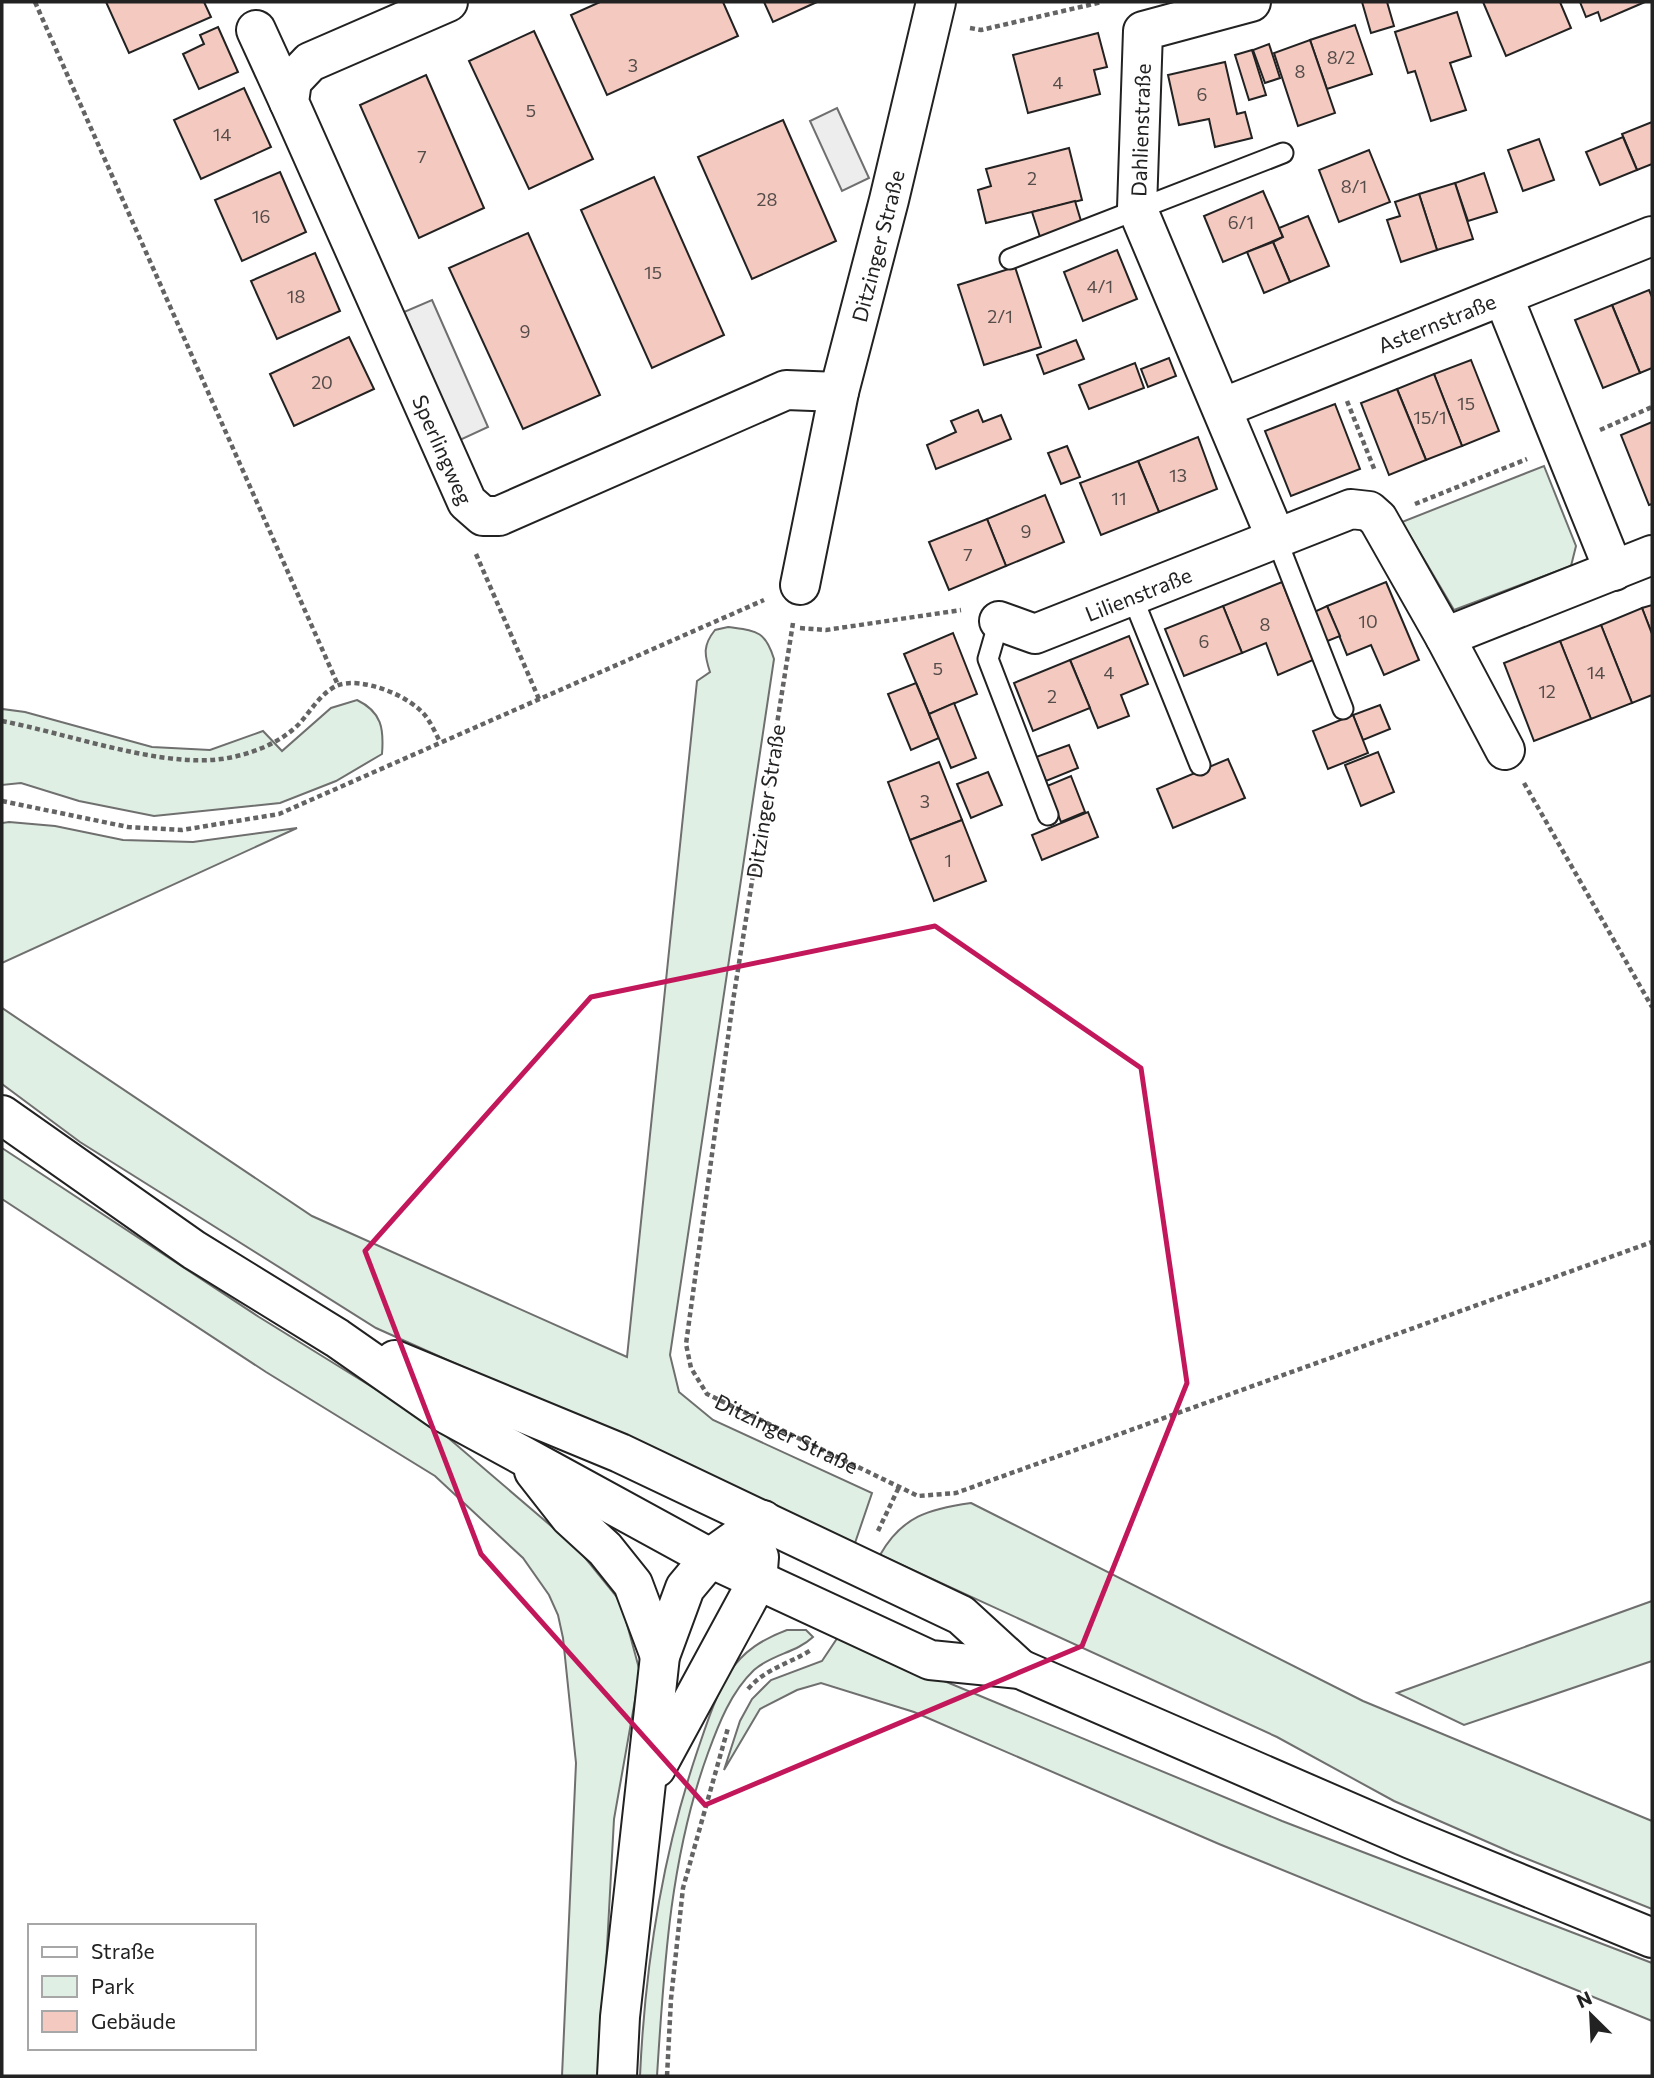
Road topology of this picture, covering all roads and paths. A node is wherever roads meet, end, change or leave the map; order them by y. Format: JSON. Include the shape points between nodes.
{"nodes":[{"id":1,"x":35,"y":2,"type":"edge"},
{"id":2,"x":448,"y":2,"type":"edge"},
{"id":3,"x":1102,"y":2,"type":"edge"},
{"id":4,"x":1251,"y":2,"type":"edge"},
{"id":5,"x":934,"y":11,"type":"edge"},
{"id":6,"x":256,"y":30,"type":"dead end"},
{"id":7,"x":289,"y":103,"type":"junction"},
{"id":8,"x":1283,"y":153,"type":"dead end"},
{"id":9,"x":1137,"y":208,"type":"junction"},
{"id":10,"x":1652,"y":236,"type":"edge"},
{"id":11,"x":1010,"y":258,"type":"dead end"},
{"id":12,"x":1503,"y":296,"type":"junction"},
{"id":13,"x":1332,"y":364,"type":"junction"},
{"id":14,"x":839,"y":392,"type":"junction"},
{"id":15,"x":1652,"y":407,"type":"edge"},
{"id":16,"x":1222,"y":408,"type":"junction"},
{"id":17,"x":1563,"y":445,"type":"junction"},
{"id":18,"x":483,"y":516,"type":"junction"},
{"id":19,"x":1385,"y":516,"type":"junction"},
{"id":20,"x":1276,"y":538,"type":"junction"},
{"id":21,"x":1652,"y":555,"type":"edge"},
{"id":22,"x":1614,"y":570,"type":"junction"},
{"id":23,"x":800,"y":585,"type":"junction"},
{"id":24,"x":1132,"y":596,"type":"junction"},
{"id":25,"x":999,"y":621,"type":"junction"},
{"id":26,"x":792,"y":628,"type":"junction"},
{"id":27,"x":1445,"y":636,"type":"junction"},
{"id":28,"x":338,"y":685,"type":"junction"},
{"id":29,"x":539,"y":699,"type":"junction"},
{"id":30,"x":1343,"y":709,"type":"dead end"},
{"id":31,"x":2,"y":722,"type":"edge"},
{"id":32,"x":440,"y":742,"type":"junction"},
{"id":33,"x":1505,"y":750,"type":"joint"},
{"id":34,"x":1200,"y":765,"type":"dead end"},
{"id":35,"x":2,"y":801,"type":"edge"},
{"id":36,"x":1048,"y":815,"type":"dead end"},
{"id":37,"x":1652,"y":1007,"type":"edge"},
{"id":38,"x":2,"y":1115,"type":"edge"},
{"id":39,"x":1652,"y":1242,"type":"edge"},
{"id":40,"x":337,"y":1338,"type":"junction"},
{"id":41,"x":524,"y":1458,"type":"junction"},
{"id":42,"x":762,"y":1520,"type":"junction"},
{"id":43,"x":710,"y":1558,"type":"junction"},
{"id":44,"x":757,"y":1582,"type":"junction"},
{"id":45,"x":820,"y":1645,"type":"dead end"},
{"id":46,"x":660,"y":1656,"type":"junction"},
{"id":47,"x":1020,"y":1669,"type":"junction"},
{"id":48,"x":746,"y":1692,"type":"dead end"},
{"id":49,"x":734,"y":1716,"type":"dead end"},
{"id":50,"x":647,"y":1785,"type":"junction"},
{"id":51,"x":1652,"y":1938,"type":"edge"},
{"id":52,"x":617,"y":2076,"type":"edge"},
{"id":53,"x":667,"y":2076,"type":"edge"}],
"edges":[{"from":1,"to":28,"type":"path"},
{"from":2,"to":7,"type":"street","via":[[310,62],[292,81]]},
{"from":3,"to":5,"type":"path","via":[[981,30]]},
{"from":4,"to":9,"type":"street","name":"Dahlienstraße","via":[[1143,32]]},
{"from":5,"to":14,"type":"street","name":"Ditzinger Straße"},
{"from":6,"to":7,"type":"street","name":"Sperlingweg"},
{"from":7,"to":18,"type":"street","name":"Sperlingweg","via":[[467,502]]},
{"from":8,"to":9,"type":"lane"},
{"from":9,"to":11,"type":"lane"},
{"from":9,"to":16,"type":"street","name":"Dahlienstraße"},
{"from":10,"to":12,"type":"street","name":"Asternstraße"},
{"from":12,"to":13,"type":"street","name":"Asternstraße"},
{"from":12,"to":17,"type":"street"},
{"from":13,"to":16,"type":"street","name":"Asternstraße"},
{"from":13,"to":19,"type":"path"},
{"from":14,"to":18,"type":"street","name":"Sperlingweg","via":[[786,390],[499,516]]},
{"from":14,"to":23,"type":"street","name":"Ditzinger Straße"},
{"from":15,"to":17,"type":"path"},
{"from":16,"to":20,"type":"street"},
{"from":17,"to":19,"type":"path"},
{"from":17,"to":22,"type":"street"},
{"from":18,"to":29,"type":"path","via":[[474,548]]},
{"from":19,"to":20,"type":"street","name":"Lilienstraße","via":[[1351,509]]},
{"from":19,"to":27,"type":"street"},
{"from":20,"to":24,"type":"street","name":"Lilienstraße"},
{"from":20,"to":30,"type":"lane"},
{"from":21,"to":22,"type":"street"},
{"from":22,"to":27,"type":"street"},
{"from":23,"to":26,"type":"path","name":"Ditzinger Straße"},
{"from":23,"to":29,"type":"path"},
{"from":24,"to":25,"type":"street","name":"Lilienstraße","via":[[1035,634]]},
{"from":24,"to":34,"type":"lane"},
{"from":25,"to":26,"type":"path","via":[[961,610],[826,630]]},
{"from":25,"to":36,"type":"lane","via":[[988,659]]},
{"from":26,"to":39,"type":"path","name":"Ditzinger Straße","via":[[733,1001],[686,1345],[691,1368],[707,1394],[919,1496],[956,1493]]},
{"from":27,"to":33,"type":"street"},
{"from":28,"to":31,"type":"path","via":[[273,743],[214,760],[181,761]]},
{"from":28,"to":32,"type":"path","via":[[373,686],[402,696],[426,716]]},
{"from":29,"to":32,"type":"path"},
{"from":32,"to":35,"type":"path","via":[[279,814],[182,830],[128,827]]},
{"from":33,"to":37,"type":"path"},
{"from":38,"to":40,"type":"street","via":[[194,1250]]},
{"from":40,"to":41,"type":"street","via":[[443,1412]]},
{"from":40,"to":42,"type":"street","via":[[620,1453]]},
{"from":41,"to":43,"type":"street"},
{"from":41,"to":46,"type":"street","via":[[570,1517],[605,1549],[633,1584]]},
{"from":42,"to":43,"type":"street"},
{"from":42,"to":44,"type":"street"},
{"from":42,"to":47,"type":"street","via":[[961,1615]]},
{"from":43,"to":44,"type":"street"},
{"from":43,"to":46,"type":"street","via":[[685,1588]]},
{"from":44,"to":47,"type":"street","via":[[930,1660]]},
{"from":44,"to":50,"type":"street"},
{"from":45,"to":48,"type":"path","via":[[776,1666]]},
{"from":46,"to":50,"type":"street"},
{"from":47,"to":51,"type":"street"},
{"from":49,"to":53,"type":"path","via":[[683,1888]]},
{"from":50,"to":52,"type":"street"}]}
